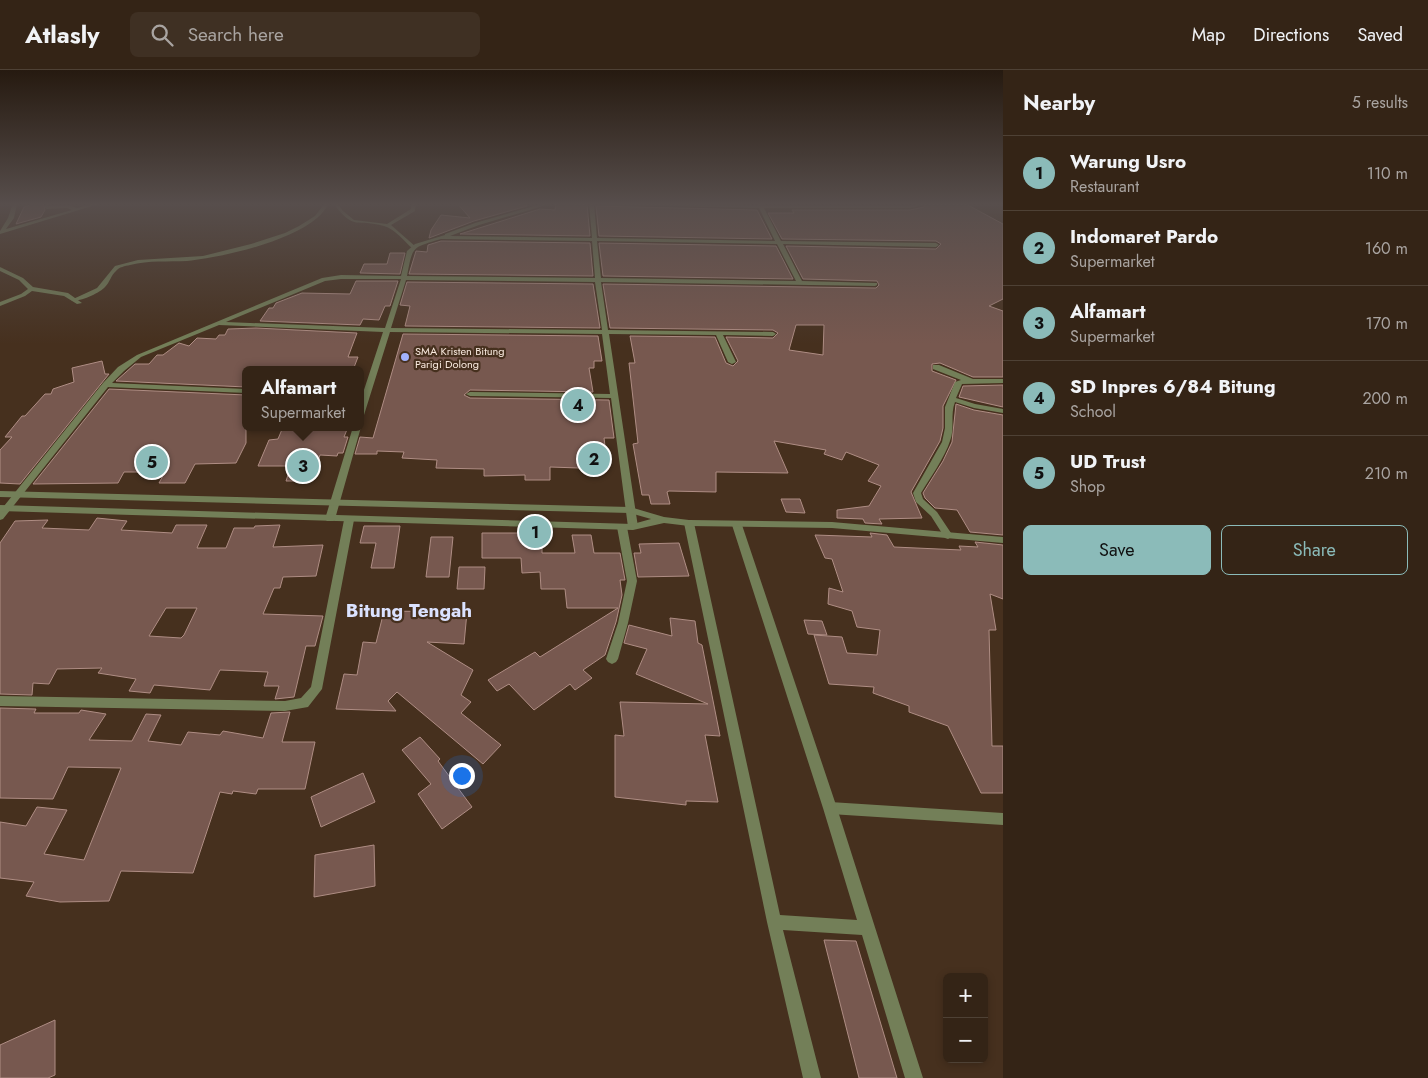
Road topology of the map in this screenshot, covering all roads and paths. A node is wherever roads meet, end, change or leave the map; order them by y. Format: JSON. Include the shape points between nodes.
{"nodes":[{"id":1,"x":231,"y":250,"type":"edge"},
{"id":2,"x":411,"y":250,"type":"edge"},
{"id":3,"x":595,"y":250,"type":"edge"},
{"id":4,"x":783,"y":250,"type":"edge"},
{"id":5,"x":0,"y":269,"type":"edge"},
{"id":6,"x":404,"y":278,"type":"junction"},
{"id":7,"x":598,"y":280,"type":"junction"},
{"id":8,"x":800,"y":283,"type":"junction"},
{"id":9,"x":875,"y":284,"type":"dead end"},
{"id":10,"x":31,"y":289,"type":"junction"},
{"id":11,"x":76,"y":301,"type":"joint"},
{"id":12,"x":0,"y":304,"type":"edge"},
{"id":13,"x":218,"y":324,"type":"junction"},
{"id":14,"x":387,"y":330,"type":"junction"},
{"id":15,"x":605,"y":333,"type":"junction"},
{"id":16,"x":719,"y":334,"type":"junction"},
{"id":17,"x":773,"y":334,"type":"dead end"},
{"id":18,"x":732,"y":362,"type":"dead end"},
{"id":19,"x":936,"y":367,"type":"dead end"},
{"id":20,"x":970,"y":381,"type":"junction"},
{"id":21,"x":1003,"y":381,"type":"edge"},
{"id":22,"x":106,"y":385,"type":"junction"},
{"id":23,"x":242,"y":391,"type":"edge"},
{"id":24,"x":364,"y":394,"type":"edge"},
{"id":25,"x":470,"y":394,"type":"dead end"},
{"id":26,"x":614,"y":396,"type":"junction"},
{"id":27,"x":952,"y":398,"type":"junction"},
{"id":28,"x":1003,"y":410,"type":"edge"},
{"id":29,"x":356,"y":431,"type":"edge"},
{"id":30,"x":0,"y":494,"type":"edge"},
{"id":31,"x":19,"y":495,"type":"junction"},
{"id":32,"x":334,"y":502,"type":"junction"},
{"id":33,"x":4,"y":508,"type":"edge"},
{"id":34,"x":630,"y":510,"type":"junction"},
{"id":35,"x":0,"y":517,"type":"edge"},
{"id":36,"x":330,"y":519,"type":"junction"},
{"id":37,"x":349,"y":520,"type":"junction"},
{"id":38,"x":664,"y":520,"type":"junction"},
{"id":39,"x":689,"y":524,"type":"junction"},
{"id":40,"x":737,"y":525,"type":"junction"},
{"id":41,"x":627,"y":527,"type":"junction"},
{"id":42,"x":948,"y":536,"type":"junction"},
{"id":43,"x":1003,"y":540,"type":"edge"},
{"id":44,"x":612,"y":659,"type":"dead end"},
{"id":45,"x":0,"y":701,"type":"edge"},
{"id":46,"x":830,"y":808,"type":"junction"},
{"id":47,"x":1003,"y":819,"type":"edge"},
{"id":48,"x":774,"y":922,"type":"junction"},
{"id":49,"x":867,"y":928,"type":"junction"},
{"id":50,"x":812,"y":1078,"type":"edge"},
{"id":51,"x":914,"y":1078,"type":"edge"}],
"edges":[{"from":1,"to":11,"type":"lane","via":[[204,257],[119,266],[110,273],[109,280],[102,287]]},
{"from":2,"to":6,"type":"street"},
{"from":3,"to":7,"type":"street"},
{"from":4,"to":8,"type":"street"},
{"from":5,"to":10,"type":"street","via":[[20,278]]},
{"from":6,"to":7,"type":"street"},
{"from":6,"to":13,"type":"street","via":[[324,279]]},
{"from":6,"to":14,"type":"street"},
{"from":7,"to":8,"type":"street"},
{"from":7,"to":15,"type":"street"},
{"from":8,"to":9,"type":"street"},
{"from":10,"to":11,"type":"street","via":[[66,294]]},
{"from":10,"to":12,"type":"street"},
{"from":13,"to":14,"type":"street"},
{"from":13,"to":22,"type":"street","via":[[139,356]]},
{"from":14,"to":15,"type":"street"},
{"from":14,"to":24,"type":"street"},
{"from":15,"to":16,"type":"street"},
{"from":15,"to":26,"type":"street"},
{"from":16,"to":17,"type":"street"},
{"from":16,"to":18,"type":"street"},
{"from":19,"to":20,"type":"street"},
{"from":20,"to":21,"type":"street"},
{"from":20,"to":27,"type":"street","via":[[959,382]]},
{"from":22,"to":23,"type":"street"},
{"from":22,"to":31,"type":"street"},
{"from":25,"to":26,"type":"street"},
{"from":26,"to":34,"type":"street"},
{"from":27,"to":28,"type":"street","via":[[974,406]]},
{"from":27,"to":42,"type":"street","via":[[946,442],[916,496],[934,514]]},
{"from":29,"to":32,"type":"street"},
{"from":30,"to":31,"type":"street"},
{"from":31,"to":32,"type":"street"},
{"from":31,"to":33,"type":"street"},
{"from":32,"to":34,"type":"street"},
{"from":32,"to":36,"type":"street"},
{"from":33,"to":35,"type":"street"},
{"from":33,"to":36,"type":"street"},
{"from":34,"to":38,"type":"street"},
{"from":34,"to":41,"type":"street"},
{"from":36,"to":37,"type":"street"},
{"from":37,"to":41,"type":"street"},
{"from":37,"to":45,"type":"street","via":[[316,689],[304,703],[285,706]]},
{"from":38,"to":39,"type":"street"},
{"from":38,"to":41,"type":"street"},
{"from":39,"to":40,"type":"street"},
{"from":39,"to":48,"type":"street"},
{"from":40,"to":42,"type":"street","via":[[832,525]]},
{"from":40,"to":46,"type":"street"},
{"from":41,"to":44,"type":"street","via":[[632,581]]},
{"from":42,"to":43,"type":"street"},
{"from":46,"to":47,"type":"lane"},
{"from":46,"to":49,"type":"street"},
{"from":48,"to":49,"type":"street"},
{"from":48,"to":50,"type":"street"},
{"from":49,"to":51,"type":"street"}]}
